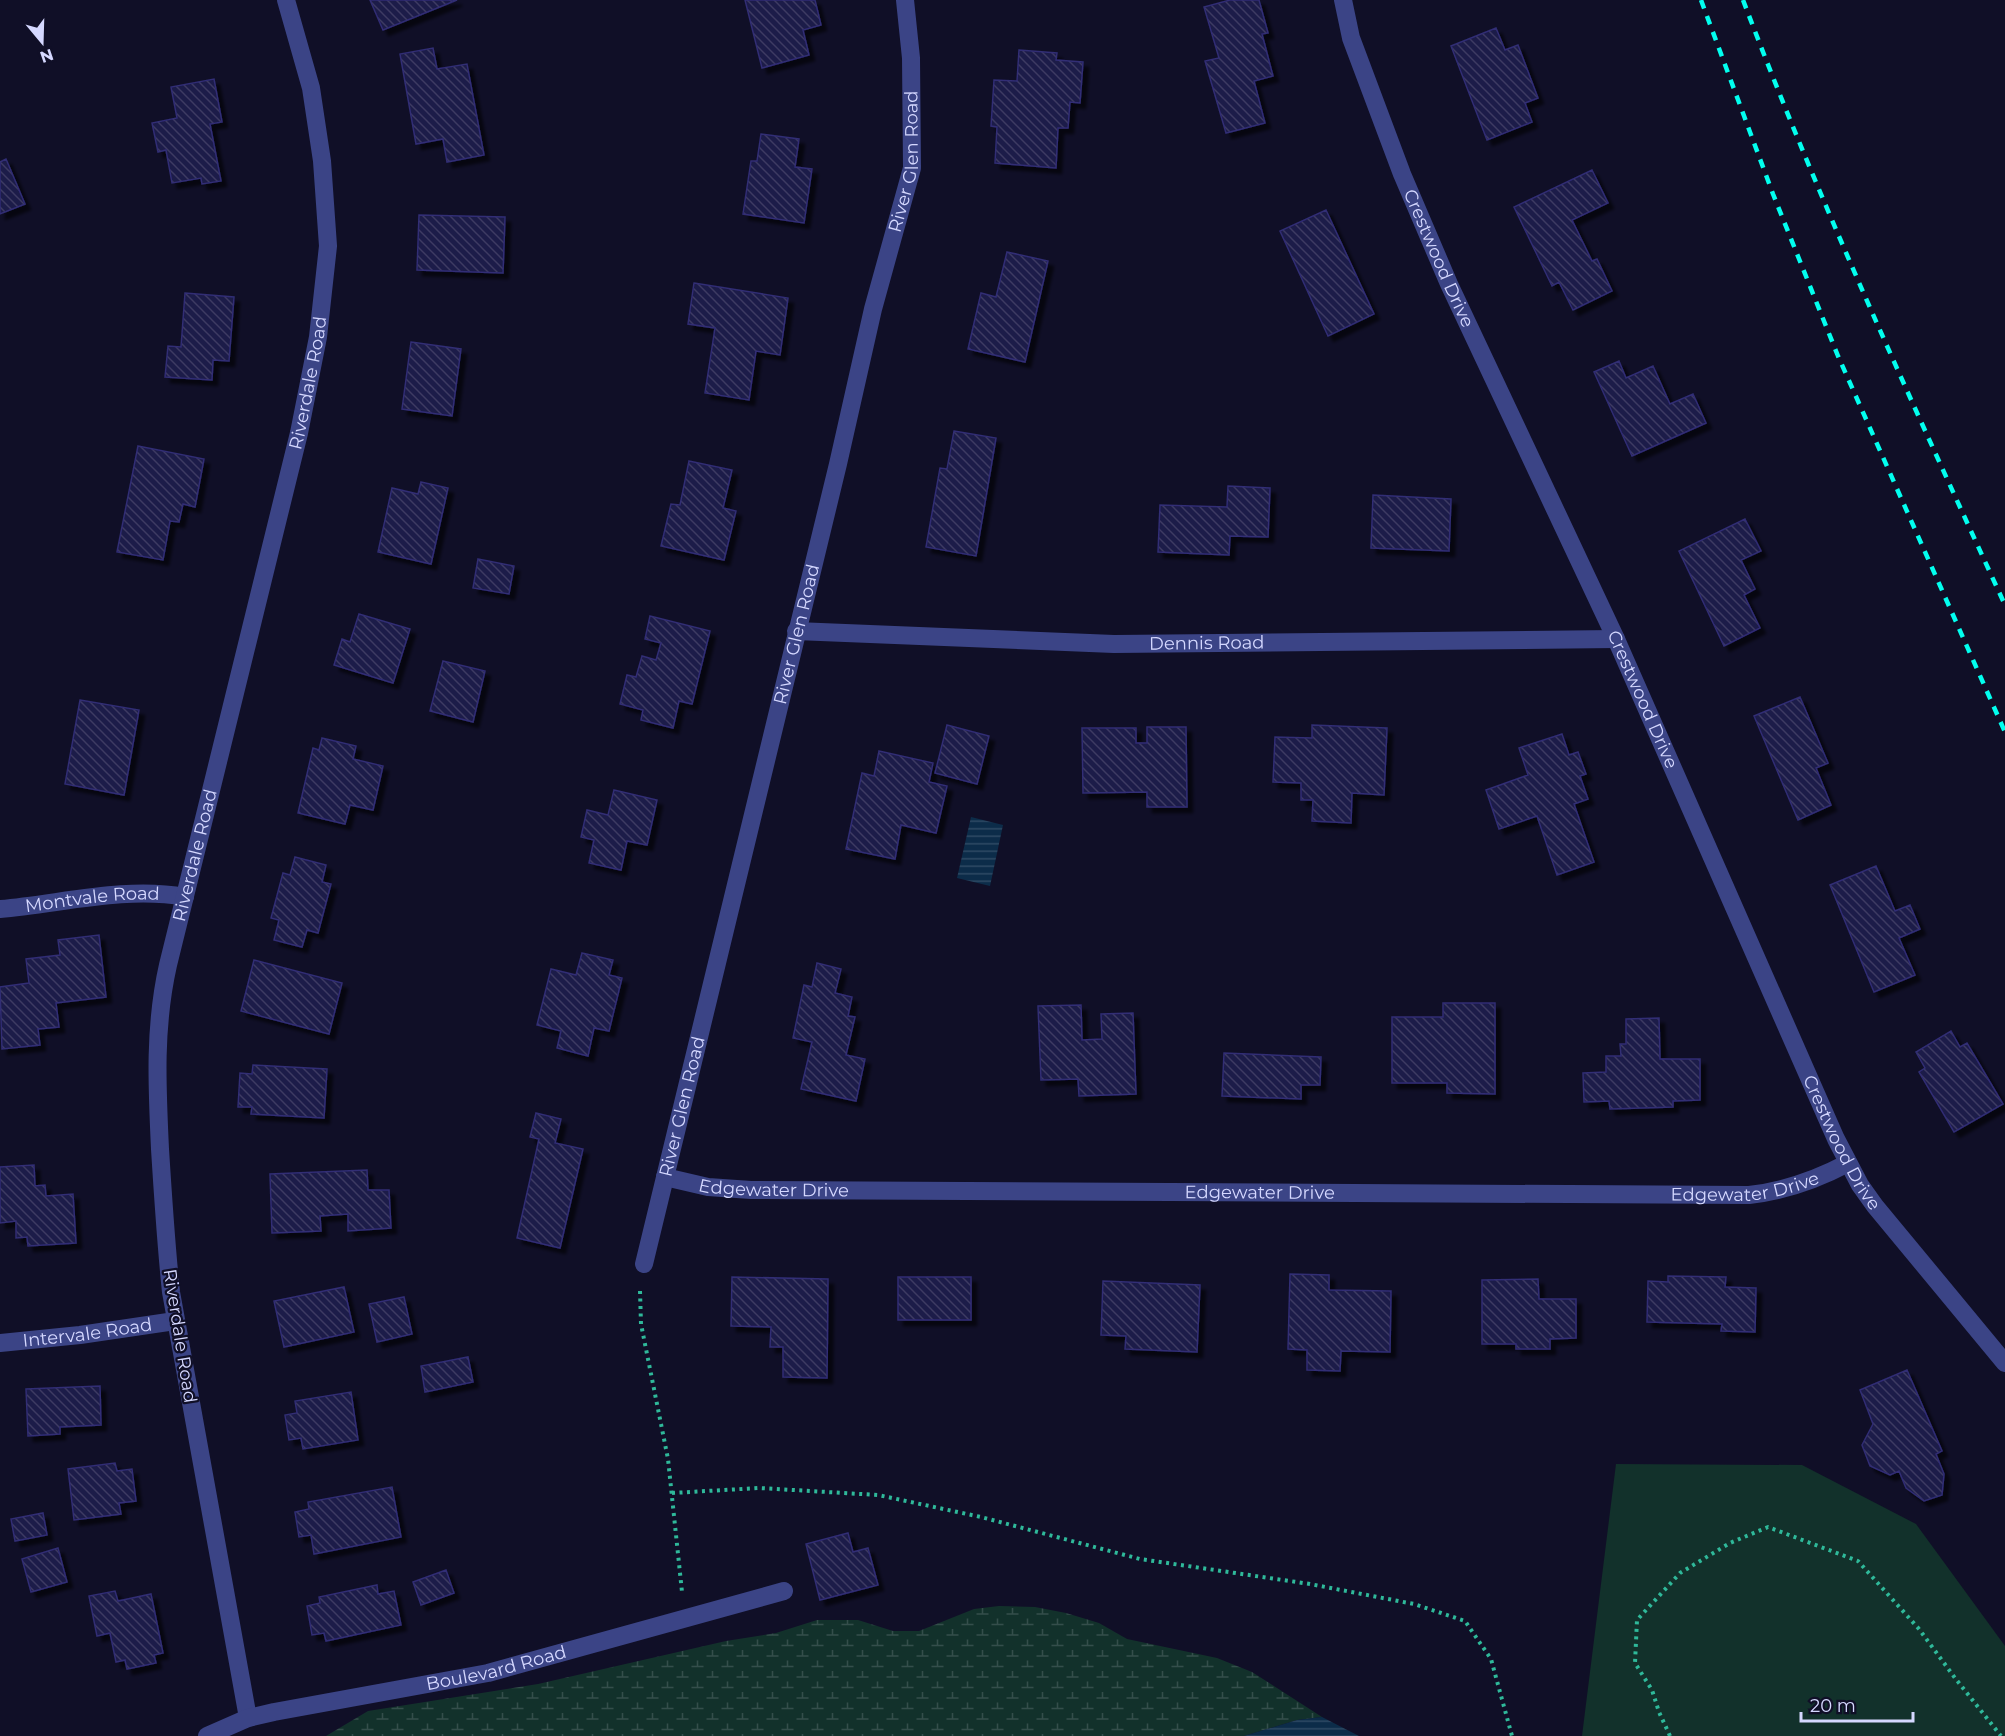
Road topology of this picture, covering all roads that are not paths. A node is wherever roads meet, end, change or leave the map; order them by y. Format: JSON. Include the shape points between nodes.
{"nodes":[{"id":1,"x":286,"y":0,"type":"edge"},
{"id":2,"x":905,"y":0,"type":"edge"},
{"id":3,"x":1343,"y":0,"type":"edge"},
{"id":4,"x":796,"y":631,"type":"junction"},
{"id":5,"x":1616,"y":639,"type":"junction"},
{"id":6,"x":185,"y":897,"type":"junction"},
{"id":7,"x":0,"y":909,"type":"edge"},
{"id":8,"x":1848,"y":1163,"type":"junction"},
{"id":9,"x":665,"y":1177,"type":"junction"},
{"id":10,"x":644,"y":1264,"type":"road end"},
{"id":11,"x":175,"y":1321,"type":"junction"},
{"id":12,"x":0,"y":1343,"type":"edge"},
{"id":13,"x":2005,"y":1363,"type":"edge"},
{"id":14,"x":784,"y":1590,"type":"dead end"},
{"id":15,"x":248,"y":1719,"type":"junction"},
{"id":16,"x":207,"y":1736,"type":"edge"}],
"edges":[{"from":1,"to":6,"type":"street","name":"Riverdale Road","via":[[312,88],[322,161],[328,246],[318,338],[299,433]]},
{"from":2,"to":4,"type":"street","name":"River Glen Road","via":[[911,58],[912,168],[873,309]]},
{"from":3,"to":5,"type":"street","name":"Crestwood Drive","via":[[1351,38],[1402,174],[1449,284]]},
{"from":4,"to":5,"type":"street","name":"Dennis Road","via":[[1114,644]]},
{"from":4,"to":9,"type":"street","name":"River Glen Road"},
{"from":5,"to":8,"type":"street","name":"Crestwood Drive"},
{"from":6,"to":7,"type":"street","name":"Montvale Road","via":[[166,893],[122,894]]},
{"from":6,"to":11,"type":"street","name":"Riverdale Road","via":[[162,993],[156,1050],[165,1223]]},
{"from":8,"to":9,"type":"street","name":"Edgewater Drive","via":[[1810,1182],[1749,1195],[752,1190],[708,1187]]},
{"from":8,"to":13,"type":"street","name":"Crestwood Drive","via":[[1875,1206]]},
{"from":9,"to":10,"type":"street","name":"River Glen Road"},
{"from":11,"to":12,"type":"street","name":"Intervale Road"},
{"from":11,"to":15,"type":"street","name":"Riverdale Road"},
{"from":14,"to":15,"type":"street","name":"Boulevard Road","via":[[498,1670]]},
{"from":15,"to":16,"type":"street","name":"Boulevard Road"}]}
